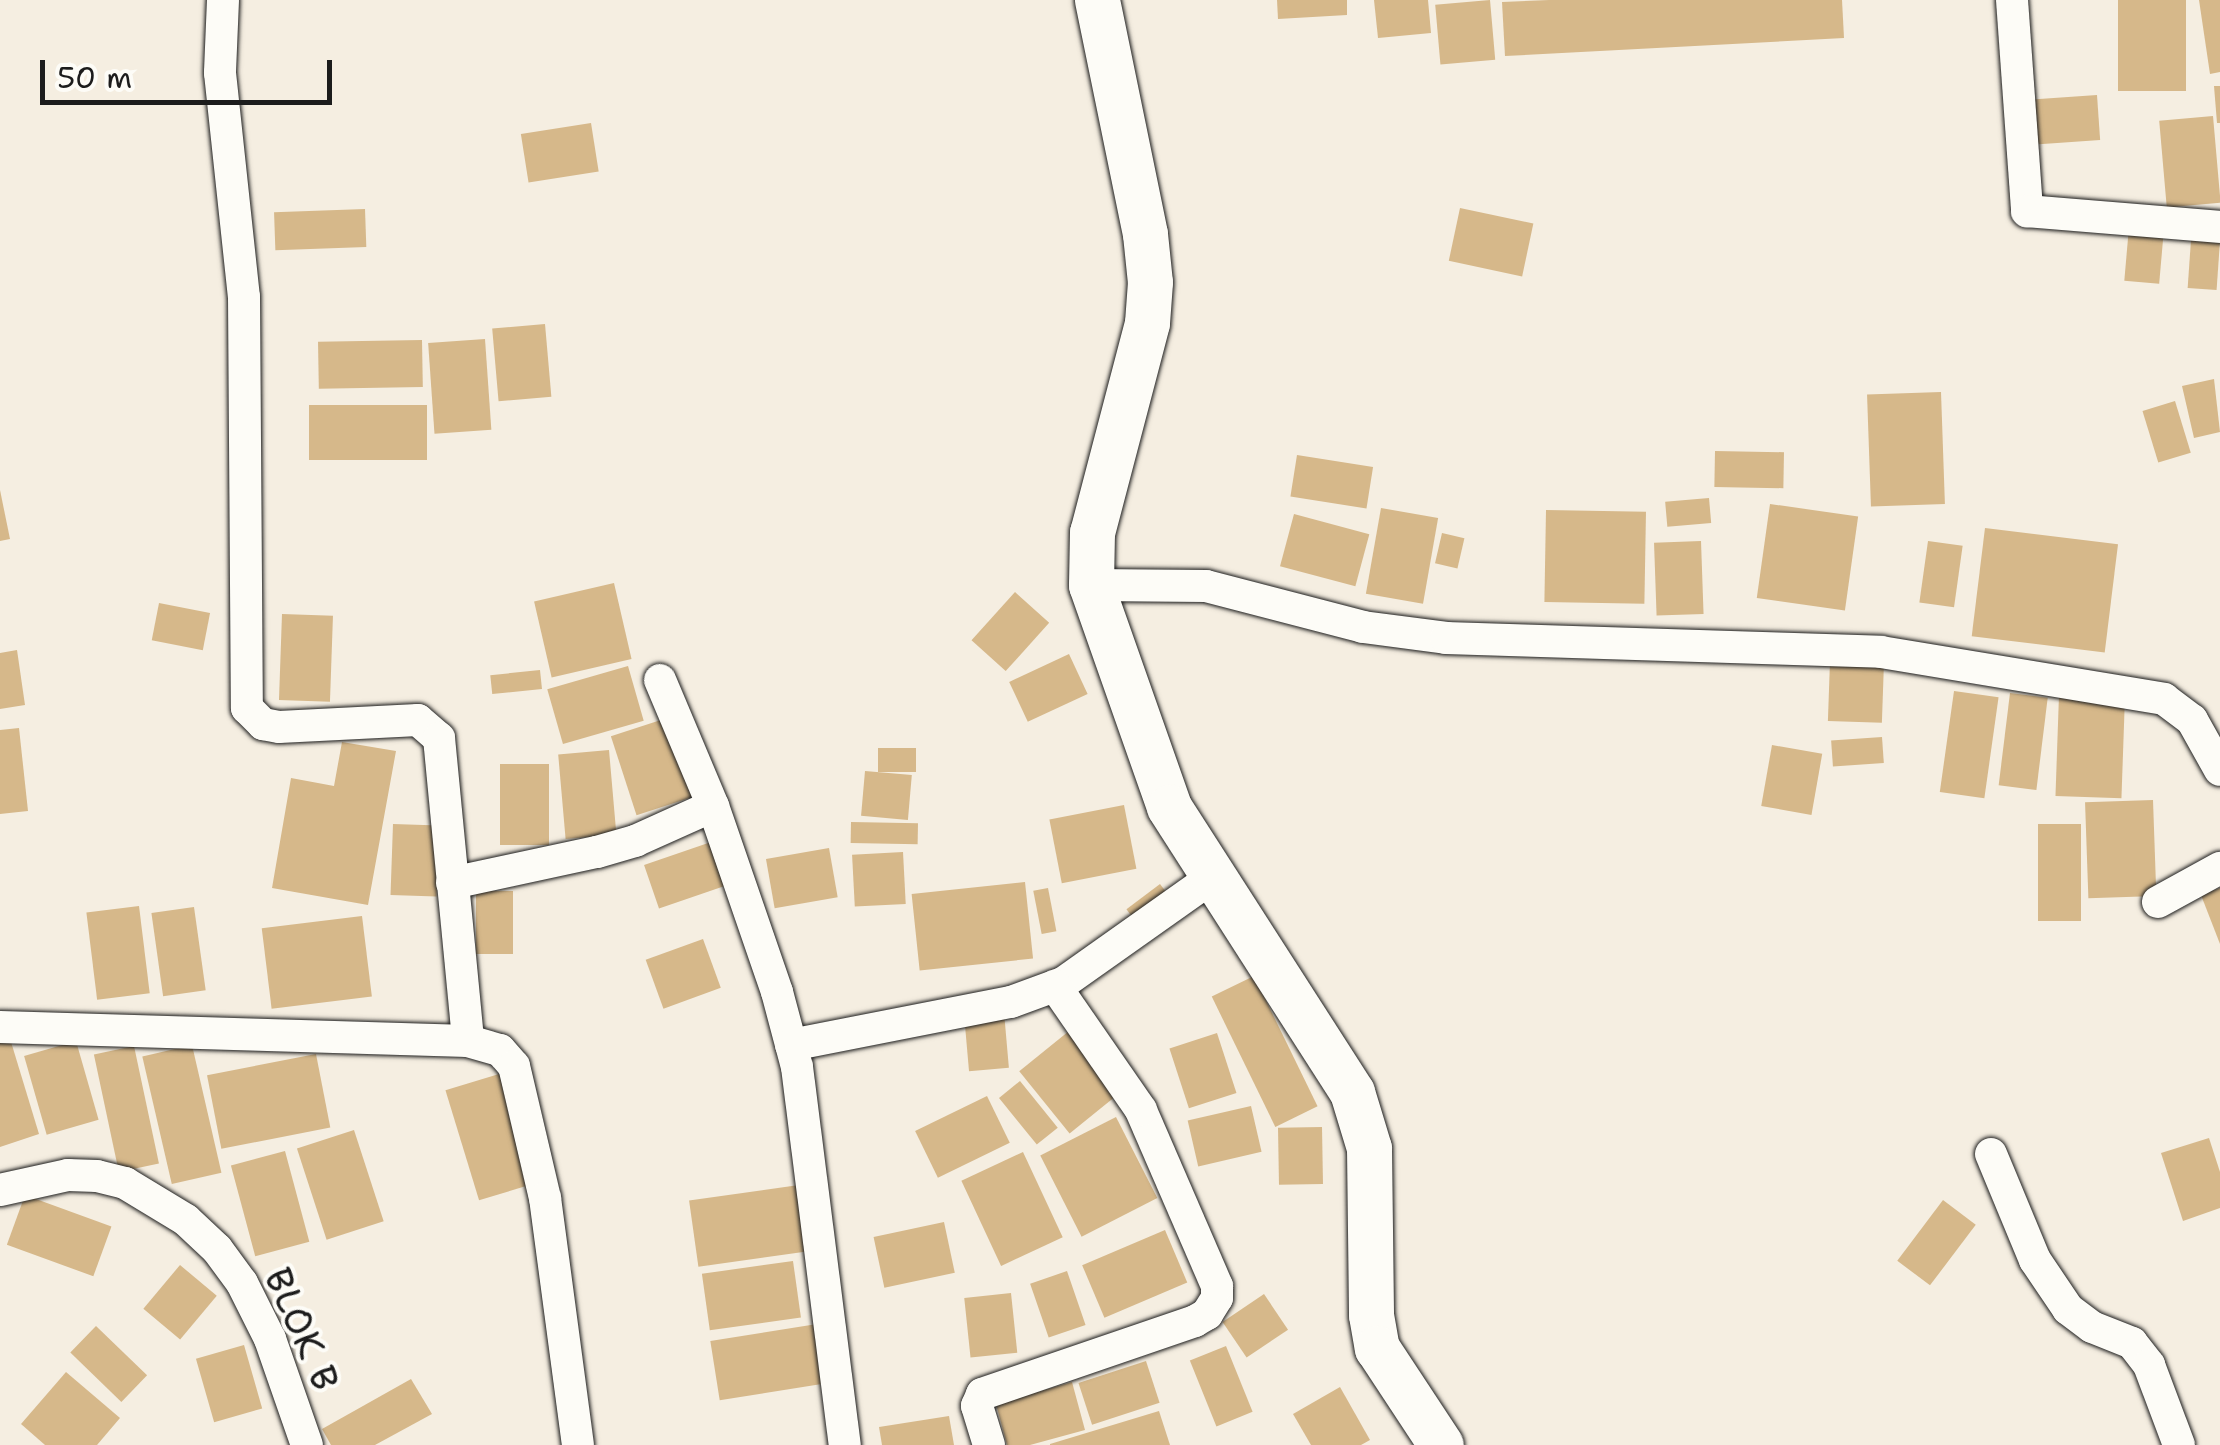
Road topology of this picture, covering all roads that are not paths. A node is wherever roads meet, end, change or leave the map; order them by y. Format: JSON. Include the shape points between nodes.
{"nodes":[{"id":1,"x":223,"y":0,"type":"edge"},
{"id":2,"x":1096,"y":0,"type":"edge"},
{"id":3,"x":2012,"y":0,"type":"edge"},
{"id":4,"x":2220,"y":227,"type":"edge"},
{"id":5,"x":1091,"y":585,"type":"junction"},
{"id":6,"x":660,"y":680,"type":"dead end"},
{"id":7,"x":2220,"y":770,"type":"edge"},
{"id":8,"x":713,"y":806,"type":"junction"},
{"id":9,"x":2220,"y":868,"type":"edge"},
{"id":10,"x":1214,"y":876,"type":"junction"},
{"id":11,"x":452,"y":883,"type":"junction"},
{"id":12,"x":2158,"y":902,"type":"dead end"},
{"id":13,"x":1055,"y":986,"type":"junction"},
{"id":14,"x":0,"y":1027,"type":"edge"},
{"id":15,"x":468,"y":1041,"type":"junction"},
{"id":16,"x":791,"y":1045,"type":"junction"},
{"id":17,"x":1991,"y":1154,"type":"dead end"},
{"id":18,"x":0,"y":1190,"type":"edge"},
{"id":19,"x":307,"y":1445,"type":"edge"},
{"id":20,"x":578,"y":1445,"type":"edge"},
{"id":21,"x":846,"y":1445,"type":"edge"},
{"id":22,"x":989,"y":1445,"type":"edge"},
{"id":23,"x":1441,"y":1445,"type":"edge"},
{"id":24,"x":2179,"y":1445,"type":"edge"}],
"edges":[{"from":1,"to":11,"type":"street","via":[[220,72],[244,297],[247,708],[264,724],[279,727],[418,720],[430,727],[442,750]]},
{"from":2,"to":5,"type":"street","via":[[1150,282],[1147,324],[1092,532]]},
{"from":3,"to":4,"type":"street","via":[[2027,212]]},
{"from":5,"to":7,"type":"street","via":[[1206,586],[1363,626],[1446,638],[1881,652],[2164,698],[2192,720]]},
{"from":5,"to":10,"type":"street","via":[[1155,778]]},
{"from":6,"to":8,"type":"street"},
{"from":8,"to":11,"type":"street","via":[[616,846]]},
{"from":8,"to":16,"type":"street"},
{"from":9,"to":12,"type":"street"},
{"from":10,"to":13,"type":"street"},
{"from":10,"to":23,"type":"street","via":[[1352,1092],[1370,1148],[1377,1348]]},
{"from":11,"to":15,"type":"street"},
{"from":13,"to":16,"type":"street","via":[[1011,1002]]},
{"from":13,"to":22,"type":"street","via":[[1141,1110],[1217,1298],[1195,1321],[982,1394],[977,1406]]},
{"from":14,"to":15,"type":"street"},
{"from":15,"to":20,"type":"street","via":[[500,1050],[514,1066],[545,1198]]},
{"from":16,"to":21,"type":"street"},
{"from":17,"to":24,"type":"street","via":[[2035,1260],[2068,1309],[2132,1343]]},
{"from":18,"to":19,"type":"street","name":"BLOK B","via":[[68,1175],[97,1176],[125,1183],[186,1220],[242,1283],[270,1339]]}]}
